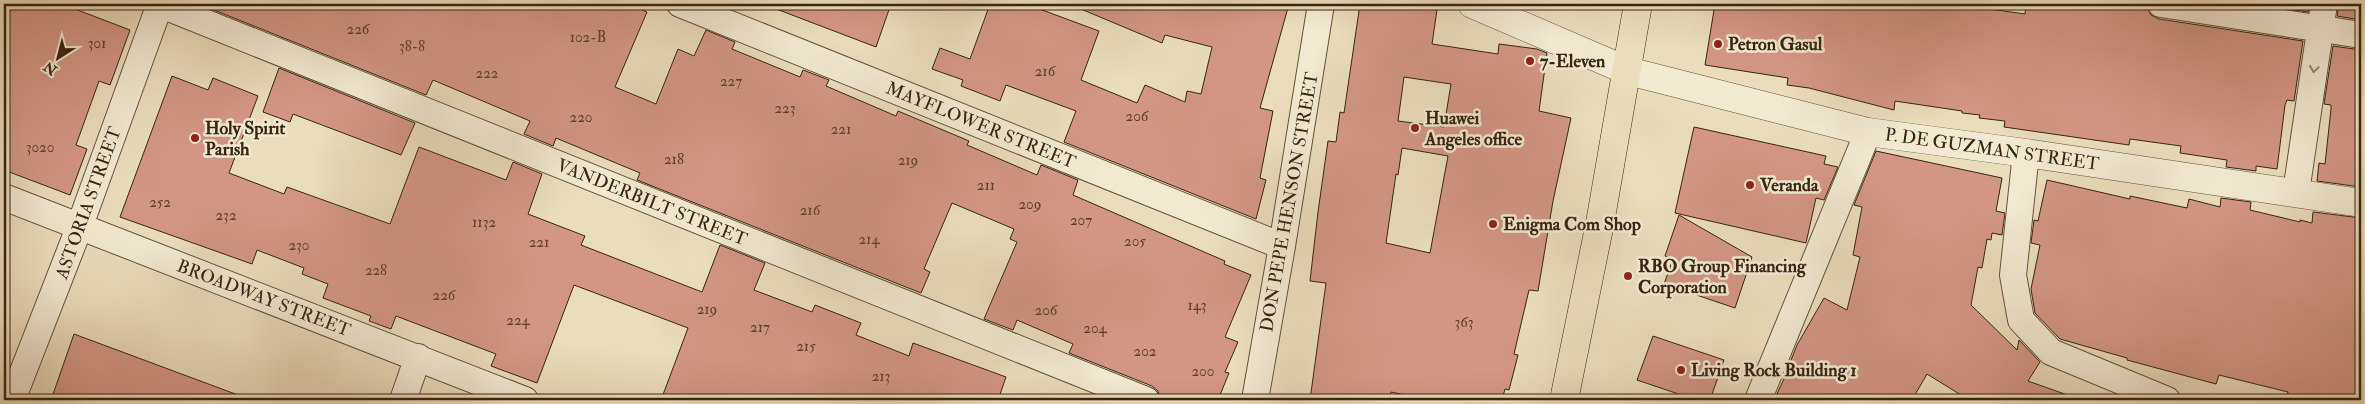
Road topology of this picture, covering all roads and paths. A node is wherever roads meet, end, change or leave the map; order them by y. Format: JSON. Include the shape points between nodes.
{"nodes":[{"id":1,"x":160,"y":4,"type":"edge"},
{"id":2,"x":680,"y":4,"type":"edge"},
{"id":3,"x":1321,"y":4,"type":"edge"},
{"id":4,"x":1472,"y":4,"type":"edge"},
{"id":5,"x":1638,"y":4,"type":"edge"},
{"id":6,"x":2161,"y":4,"type":"edge"},
{"id":7,"x":2322,"y":16,"type":"edge"},
{"id":8,"x":2361,"y":35,"type":"edge"},
{"id":9,"x":1628,"y":71,"type":"junction"},
{"id":10,"x":1868,"y":132,"type":"junction"},
{"id":11,"x":2026,"y":153,"type":"junction"},
{"id":12,"x":2296,"y":192,"type":"junction"},
{"id":13,"x":4,"y":197,"type":"edge"},
{"id":14,"x":2361,"y":203,"type":"edge"},
{"id":15,"x":79,"y":228,"type":"junction"},
{"id":16,"x":1282,"y":246,"type":"junction"},
{"id":17,"x":418,"y":357,"type":"junction"},
{"id":18,"x":12,"y":400,"type":"edge"},
{"id":19,"x":403,"y":400,"type":"edge"},
{"id":20,"x":525,"y":400,"type":"edge"},
{"id":21,"x":1146,"y":400,"type":"edge"},
{"id":22,"x":1255,"y":400,"type":"edge"},
{"id":23,"x":1564,"y":400,"type":"edge"},
{"id":24,"x":1758,"y":400,"type":"edge"},
{"id":25,"x":2167,"y":400,"type":"edge"}],
"edges":[{"from":1,"to":15,"type":"street","name":"ASTORIA STREET"},
{"from":1,"to":21,"type":"street","name":"VANDERBILT STREET"},
{"from":2,"to":16,"type":"street","name":"MAYFLOWER STREET"},
{"from":3,"to":16,"type":"street","name":"DON PEPE HENSON STREET"},
{"from":4,"to":9,"type":"street","name":"P. DE GUZMAN STREET"},
{"from":5,"to":9,"type":"highway"},
{"from":6,"to":7,"type":"street"},
{"from":7,"to":8,"type":"street"},
{"from":7,"to":12,"type":"street","one_way":true},
{"from":9,"to":10,"type":"street","name":"P. DE GUZMAN STREET"},
{"from":9,"to":23,"type":"highway"},
{"from":10,"to":11,"type":"street","name":"P. DE GUZMAN STREET"},
{"from":10,"to":24,"type":"street"},
{"from":11,"to":12,"type":"street","name":"P. DE GUZMAN STREET"},
{"from":11,"to":25,"type":"street","via":[[2013,275],[2021,320],[2051,352]]},
{"from":12,"to":14,"type":"street","name":"P. DE GUZMAN STREET"},
{"from":13,"to":15,"type":"street","name":"BROADWAY STREET"},
{"from":15,"to":17,"type":"street","name":"BROADWAY STREET"},
{"from":15,"to":18,"type":"street","name":"ASTORIA STREET"},
{"from":16,"to":22,"type":"street","name":"DON PEPE HENSON STREET"},
{"from":17,"to":19,"type":"street"},
{"from":17,"to":20,"type":"street","name":"BROADWAY STREET"}]}
